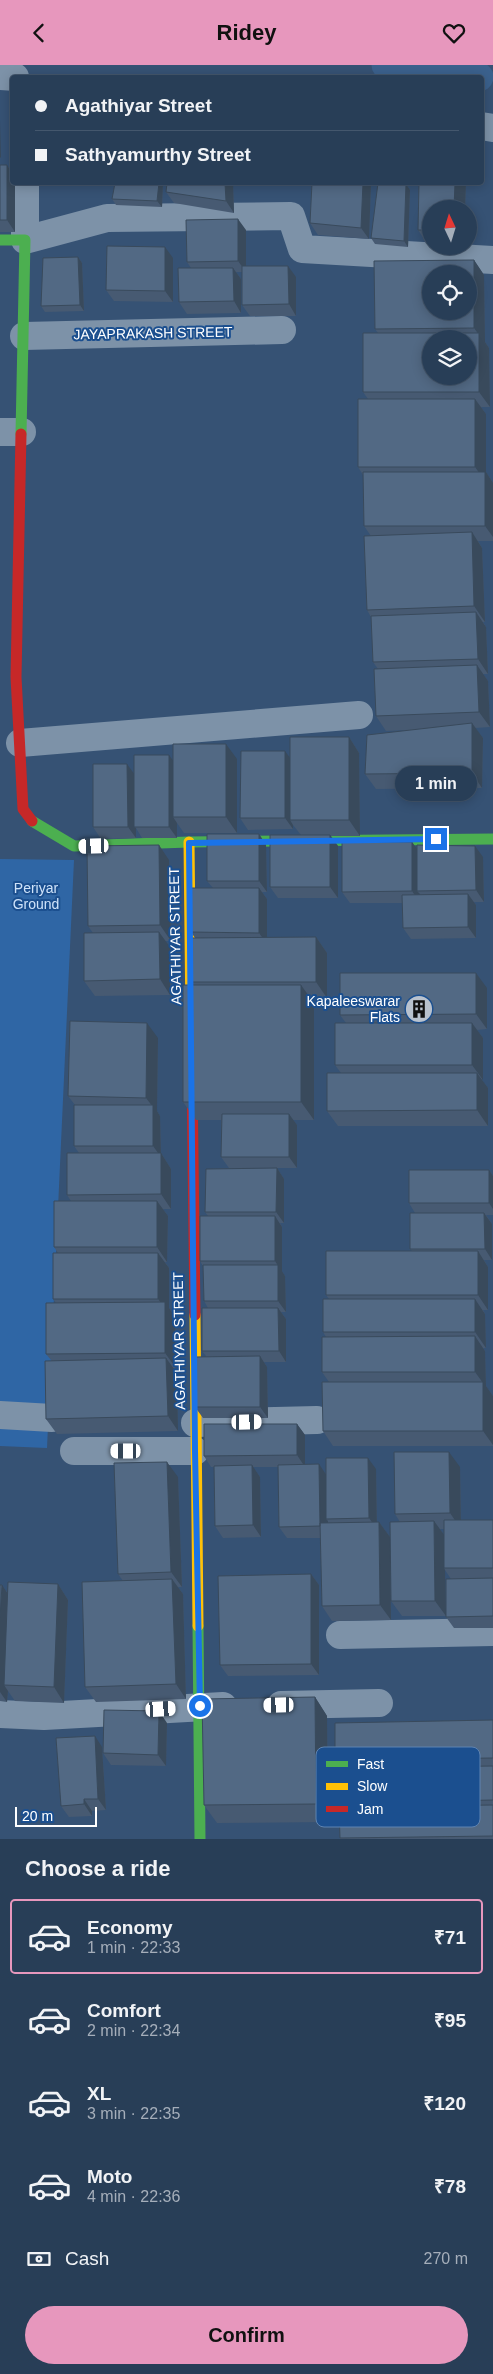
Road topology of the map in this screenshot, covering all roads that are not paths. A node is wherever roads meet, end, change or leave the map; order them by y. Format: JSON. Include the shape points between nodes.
{"nodes":[{"id":1,"x":14,"y":185,"type":"edge"},
{"id":2,"x":13,"y":240,"type":"edge"},
{"id":3,"x":493,"y":260,"type":"edge"},
{"id":4,"x":282,"y":330,"type":"dead end"},
{"id":5,"x":24,"y":337,"type":"junction"},
{"id":6,"x":11,"y":432,"type":"edge"},
{"id":7,"x":8,"y":677,"type":"edge"},
{"id":8,"x":358,"y":715,"type":"dead end"},
{"id":9,"x":20,"y":743,"type":"junction"},
{"id":10,"x":493,"y":839,"type":"edge"},
{"id":11,"x":189,"y":843,"type":"junction"},
{"id":12,"x":191,"y":1039,"type":"edge"},
{"id":13,"x":192,"y":1069,"type":"edge"},
{"id":14,"x":0,"y":1415,"type":"edge"},
{"id":15,"x":52,"y":1418,"type":"edge"},
{"id":16,"x":318,"y":1420,"type":"dead end"},
{"id":17,"x":195,"y":1423,"type":"junction"},
{"id":18,"x":74,"y":1451,"type":"dead end"},
{"id":19,"x":195,"y":1451,"type":"junction"},
{"id":20,"x":493,"y":1632,"type":"edge"},
{"id":21,"x":340,"y":1635,"type":"dead end"},
{"id":22,"x":379,"y":1703,"type":"dead end"},
{"id":23,"x":200,"y":1706,"type":"junction"},
{"id":24,"x":0,"y":1714,"type":"edge"},
{"id":25,"x":200,"y":1839,"type":"edge"}],
"edges":[{"from":1,"to":2,"type":"street"},
{"from":2,"to":3,"type":"street","via":[[107,218],[291,216],[302,249]]},
{"from":2,"to":5,"type":"street"},
{"from":4,"to":5,"type":"street","name":"JAYAPRAKASH STREET"},
{"from":5,"to":6,"type":"street"},
{"from":6,"to":7,"type":"street"},
{"from":7,"to":9,"type":"street"},
{"from":8,"to":9,"type":"street"},
{"from":9,"to":11,"type":"street","via":[[23,809],[33,823],[74,846]]},
{"from":10,"to":11,"type":"street"},
{"from":11,"to":12,"type":"street","name":"AGATHIYAR STREET"},
{"from":13,"to":17,"type":"street","name":"AGATHIYAR STREET"},
{"from":14,"to":15,"type":"street"},
{"from":16,"to":17,"type":"street"},
{"from":17,"to":19,"type":"street","name":"AGATHIYAR STREET"},
{"from":18,"to":19,"type":"street"},
{"from":19,"to":23,"type":"street","name":"AGATHIYAR STREET"},
{"from":20,"to":21,"type":"street"},
{"from":22,"to":23,"type":"street"},
{"from":23,"to":24,"type":"street","via":[[44,1716]]},
{"from":23,"to":25,"type":"street","name":"AGATHIYAR STREET"}]}
